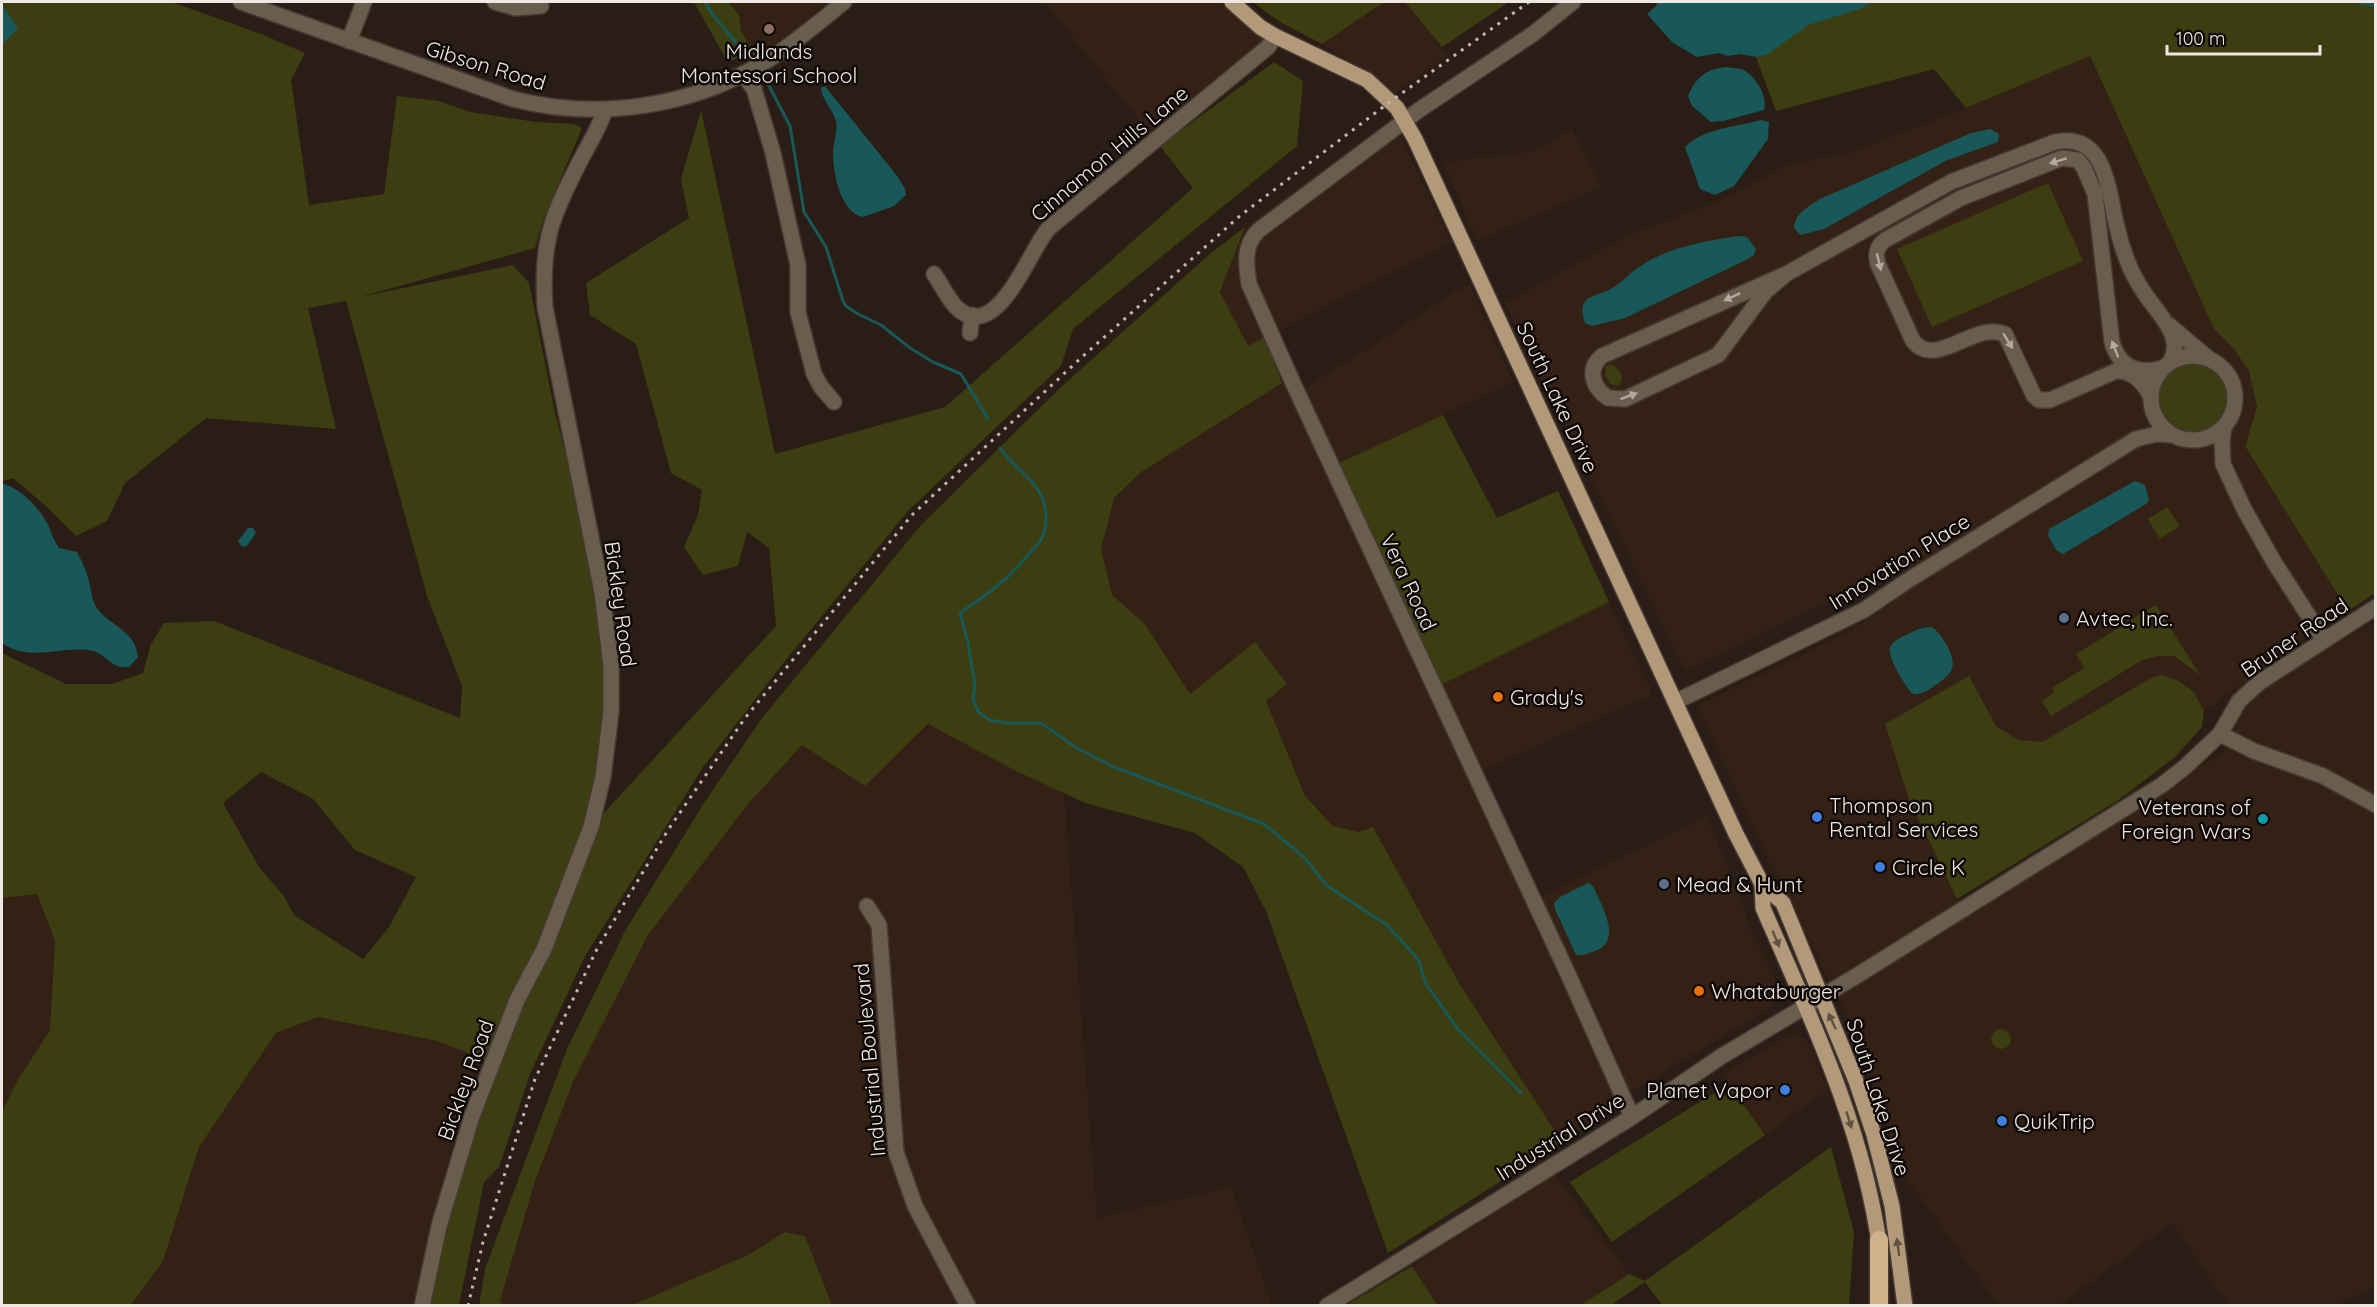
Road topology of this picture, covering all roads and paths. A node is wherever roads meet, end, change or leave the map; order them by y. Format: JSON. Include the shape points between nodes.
{"nodes":[{"id":1,"x":241,"y":2,"type":"edge"},
{"id":2,"x":364,"y":2,"type":"edge"},
{"id":3,"x":495,"y":2,"type":"edge"},
{"id":4,"x":844,"y":2,"type":"edge"},
{"id":5,"x":1232,"y":2,"type":"edge"},
{"id":6,"x":1573,"y":2,"type":"edge"},
{"id":7,"x":542,"y":6,"type":"dead end"},
{"id":8,"x":1275,"y":36,"type":"junction"},
{"id":9,"x":349,"y":41,"type":"junction"},
{"id":10,"x":743,"y":74,"type":"junction"},
{"id":11,"x":605,"y":110,"type":"junction"},
{"id":12,"x":1405,"y":120,"type":"junction"},
{"id":13,"x":934,"y":274,"type":"dead end"},
{"id":14,"x":1786,"y":274,"type":"junction"},
{"id":15,"x":972,"y":315,"type":"junction"},
{"id":16,"x":2165,"y":322,"type":"junction"},
{"id":17,"x":970,"y":333,"type":"dead end"},
{"id":18,"x":2210,"y":360,"type":"junction"},
{"id":19,"x":2166,"y":366,"type":"junction"},
{"id":20,"x":2151,"y":401,"type":"junction"},
{"id":21,"x":834,"y":402,"type":"dead end"},
{"id":22,"x":2224,"y":426,"type":"junction"},
{"id":23,"x":2172,"y":435,"type":"junction"},
{"id":24,"x":2136,"y":440,"type":"junction"},
{"id":25,"x":2192,"y":440,"type":"junction"},
{"id":26,"x":2223,"y":464,"type":"junction"},
{"id":27,"x":2376,"y":607,"type":"edge"},
{"id":28,"x":2324,"y":640,"type":"junction"},
{"id":29,"x":1675,"y":702,"type":"junction"},
{"id":30,"x":2220,"y":734,"type":"junction"},
{"id":31,"x":2376,"y":805,"type":"edge"},
{"id":32,"x":867,"y":906,"type":"dead end"},
{"id":33,"x":1814,"y":1002,"type":"junction"},
{"id":34,"x":1632,"y":1117,"type":"junction"},
{"id":35,"x":1879,"y":1240,"type":"junction"},
{"id":36,"x":422,"y":1305,"type":"edge"},
{"id":37,"x":968,"y":1305,"type":"edge"},
{"id":38,"x":1327,"y":1305,"type":"edge"},
{"id":39,"x":1879,"y":1305,"type":"edge"},
{"id":40,"x":1887,"y":1305,"type":"edge"},
{"id":41,"x":1905,"y":1305,"type":"edge"}],
"edges":[{"from":1,"to":9,"type":"street","name":"Gibson Road"},
{"from":2,"to":9,"type":"street"},
{"from":3,"to":7,"type":"street","via":[[516,8]]},
{"from":4,"to":10,"type":"street","name":"Gibson Road","via":[[781,51]]},
{"from":5,"to":8,"type":"main road","name":"South Lake Drive"},
{"from":6,"to":12,"type":"street","name":"Vera Road","via":[[1533,34]]},
{"from":8,"to":12,"type":"main road","name":"South Lake Drive","via":[[1362,76],[1391,101]]},
{"from":8,"to":15,"type":"street","name":"Cinnamon Hills Lane","via":[[1268,47],[1049,228],[999,306],[987,314]]},
{"from":9,"to":11,"type":"street","name":"Gibson Road","via":[[513,99]]},
{"from":10,"to":11,"type":"street","name":"Gibson Road","via":[[674,99]]},
{"from":10,"to":21,"type":"street","via":[[754,89],[773,153],[798,265],[798,312],[814,374]]},
{"from":11,"to":36,"type":"street","name":"Bickley Road","via":[[551,224],[543,282],[609,638],[611,712],[603,777],[582,854],[544,949],[517,1000],[472,1116],[439,1226]]},
{"from":12,"to":29,"type":"main road","name":"South Lake Drive"},
{"from":12,"to":34,"type":"street","name":"Vera Road","via":[[1253,236],[1246,255],[1249,284]]},
{"from":13,"to":15,"type":"street","via":[[955,306]]},
{"from":14,"to":14,"type":"street","one_way":true,"via":[[1602,356],[1593,371],[1596,387],[1608,398],[1625,399],[1714,358],[1765,292]]},
{"from":14,"to":16,"type":"street","via":[[1951,182],[2055,142],[2071,140],[2083,144],[2099,161],[2125,255],[2141,289]]},
{"from":15,"to":17,"type":"street"},
{"from":16,"to":18,"type":"street"},
{"from":16,"to":19,"type":"street","via":[[2175,342],[2175,354]]},
{"from":18,"to":19,"type":"street","via":[[2182,357]]},
{"from":18,"to":22,"type":"street","via":[[2225,372],[2234,390],[2235,403]]},
{"from":19,"to":20,"type":"street","via":[[2152,385]]},
{"from":19,"to":20,"type":"street","one_way":true,"via":[[2139,371],[2116,354],[2095,194],[2084,168],[2072,158],[2062,158],[1961,198],[1879,246],[1878,264],[1913,341],[1921,349],[1932,352],[1996,330],[2005,334],[2039,400],[2050,400],[2116,371],[2137,377]]},
{"from":20,"to":23,"type":"street","via":[[2162,428]]},
{"from":20,"to":24,"type":"street","via":[[2146,425]]},
{"from":22,"to":25,"type":"street","via":[[2204,439]]},
{"from":22,"to":26,"type":"street"},
{"from":23,"to":24,"type":"street","name":"Innovation Place","via":[[2157,434]]},
{"from":23,"to":25,"type":"street"},
{"from":24,"to":29,"type":"street","name":"Innovation Place","via":[[1864,610]]},
{"from":25,"to":26,"type":"street","via":[[2210,450]]},
{"from":26,"to":28,"type":"street","via":[[2261,541]]},
{"from":27,"to":28,"type":"street","name":"Bruner Road"},
{"from":28,"to":30,"type":"street","name":"Bruner Road","via":[[2249,691]]},
{"from":29,"to":33,"type":"main road","name":"South Lake Drive","via":[[1762,884],[1783,903]]},
{"from":30,"to":31,"type":"street","via":[[2323,776]]},
{"from":30,"to":33,"type":"street","name":"Bruner Road","via":[[2162,785]]},
{"from":32,"to":37,"type":"street","name":"Industrial Boulevard","via":[[879,925],[896,1152],[915,1206]]},
{"from":33,"to":34,"type":"street","name":"Industrial Drive","via":[[1722,1056]]},
{"from":33,"to":35,"type":"main road","name":"South Lake Drive","one_way":true,"via":[[1854,1133]]},
{"from":41,"to":33,"type":"main road","name":"South Lake Drive","one_way":true,"via":[[1892,1206],[1874,1135],[1846,1055]]},
{"from":34,"to":38,"type":"street","name":"Industrial Drive"},
{"from":35,"to":39,"type":"highway"},
{"from":35,"to":40,"type":"main road","name":"South Lake Drive"}]}
